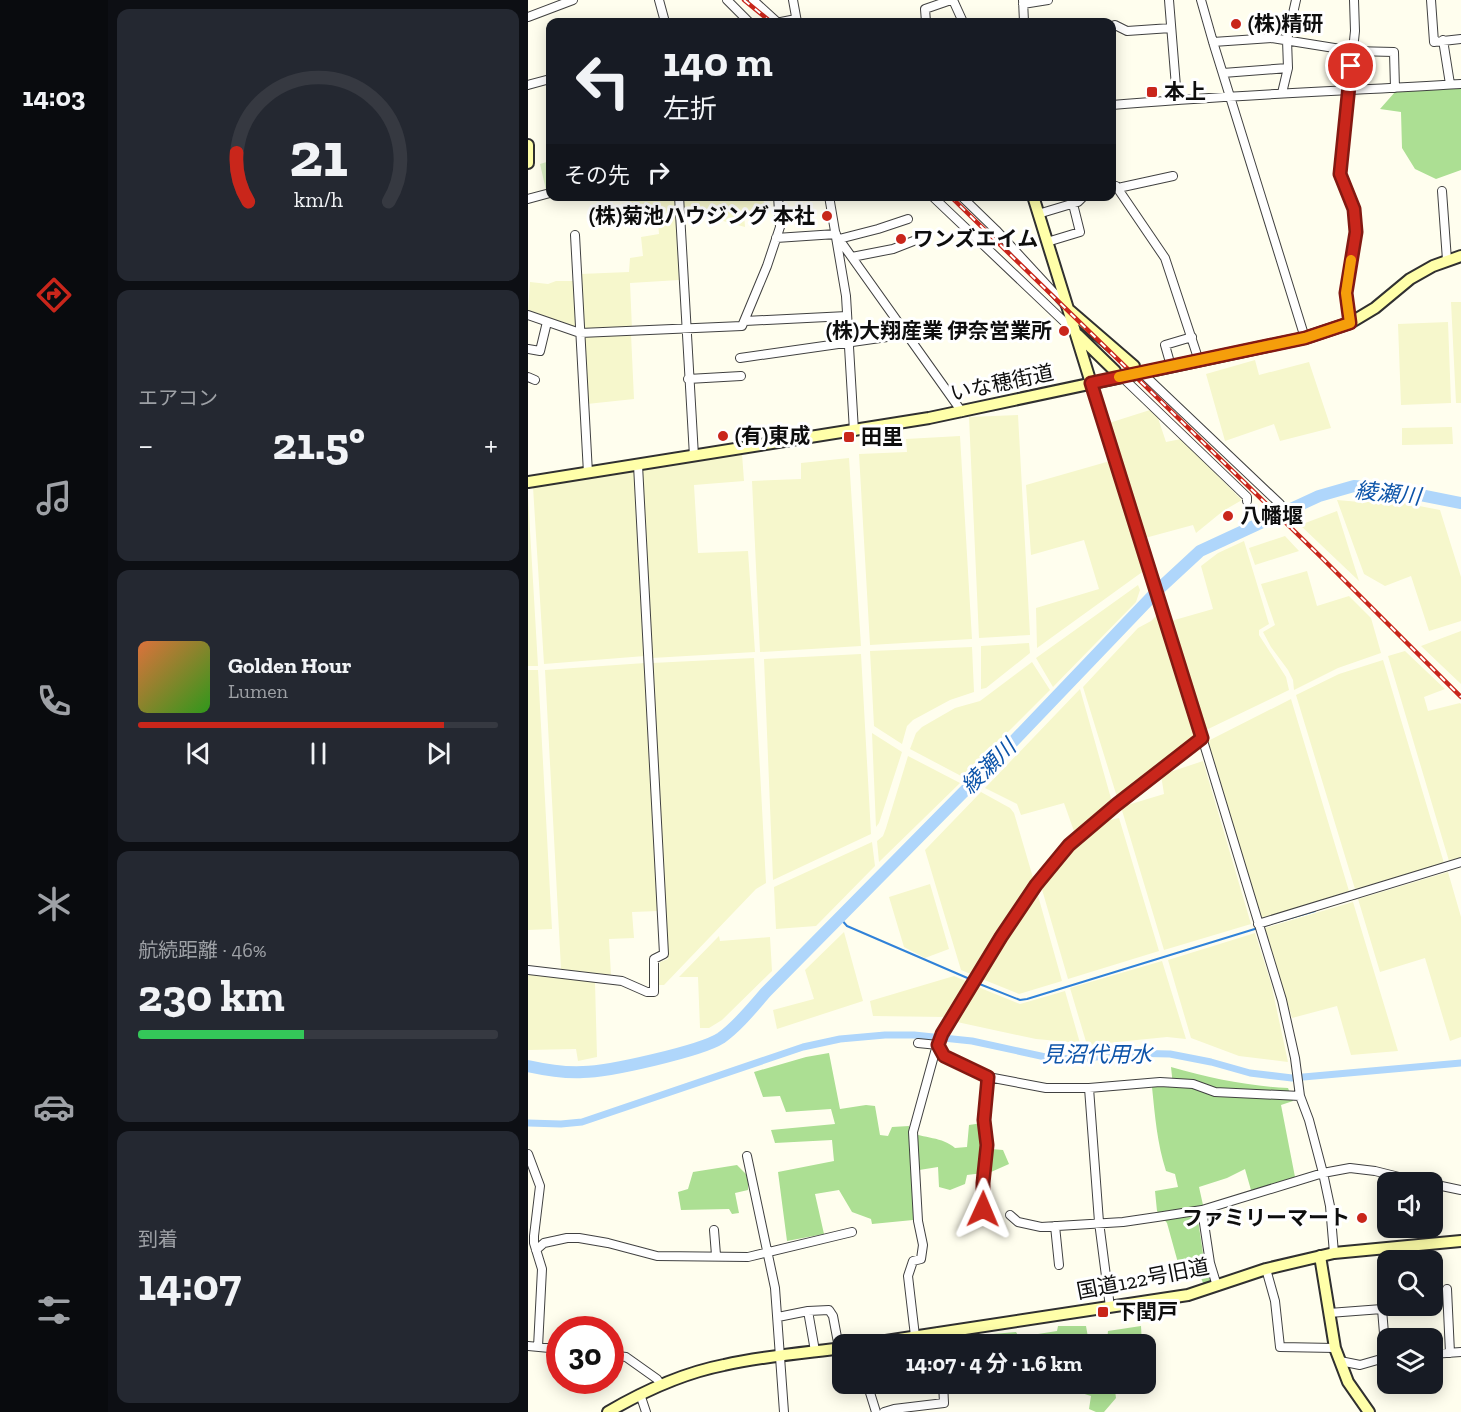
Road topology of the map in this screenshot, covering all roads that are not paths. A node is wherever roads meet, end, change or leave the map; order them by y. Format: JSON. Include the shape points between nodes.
{"nodes":[{"id":1,"x":573,"y":0,"type":"edge"},
{"id":2,"x":659,"y":0,"type":"edge"},
{"id":3,"x":727,"y":0,"type":"edge"},
{"id":4,"x":753,"y":0,"type":"edge"},
{"id":5,"x":793,"y":0,"type":"edge"},
{"id":6,"x":952,"y":0,"type":"edge"},
{"id":7,"x":1048,"y":0,"type":"edge"},
{"id":8,"x":1169,"y":0,"type":"edge"},
{"id":9,"x":1202,"y":0,"type":"edge"},
{"id":10,"x":1296,"y":0,"type":"edge"},
{"id":11,"x":1354,"y":0,"type":"edge"},
{"id":12,"x":1431,"y":0,"type":"edge"},
{"id":13,"x":1023,"y":2,"type":"edge"},
{"id":14,"x":528,"y":17,"type":"edge"},
{"id":15,"x":664,"y":18,"type":"edge"},
{"id":16,"x":745,"y":18,"type":"edge"},
{"id":17,"x":774,"y":18,"type":"edge"},
{"id":18,"x":796,"y":18,"type":"edge"},
{"id":19,"x":926,"y":18,"type":"edge"},
{"id":20,"x":961,"y":18,"type":"edge"},
{"id":21,"x":1024,"y":18,"type":"edge"},
{"id":22,"x":1116,"y":26,"type":"edge"},
{"id":23,"x":1171,"y":28,"type":"junction"},
{"id":24,"x":1461,"y":39,"type":"edge"},
{"id":25,"x":1287,"y":40,"type":"junction"},
{"id":26,"x":1443,"y":40,"type":"junction"},
{"id":27,"x":1213,"y":42,"type":"junction"},
{"id":28,"x":1353,"y":51,"type":"junction"},
{"id":29,"x":1288,"y":68,"type":"junction"},
{"id":30,"x":1223,"y":73,"type":"junction"},
{"id":31,"x":546,"y":79,"type":"edge"},
{"id":32,"x":1450,"y":84,"type":"junction"},
{"id":33,"x":1461,"y":84,"type":"edge"},
{"id":34,"x":528,"y":85,"type":"edge"},
{"id":35,"x":1395,"y":88,"type":"junction"},
{"id":36,"x":1348,"y":91,"type":"junction"},
{"id":37,"x":1282,"y":93,"type":"junction"},
{"id":38,"x":1230,"y":97,"type":"junction"},
{"id":39,"x":1177,"y":99,"type":"junction"},
{"id":40,"x":1116,"y":105,"type":"edge"},
{"id":41,"x":528,"y":145,"type":"edge"},
{"id":42,"x":528,"y":163,"type":"edge"},
{"id":43,"x":1173,"y":176,"type":"dead end"},
{"id":44,"x":1116,"y":186,"type":"edge"},
{"id":45,"x":1116,"y":187,"type":"edge"},
{"id":46,"x":1442,"y":191,"type":"dead end"},
{"id":47,"x":546,"y":194,"type":"edge"},
{"id":48,"x":528,"y":199,"type":"edge"},
{"id":49,"x":679,"y":201,"type":"edge"},
{"id":50,"x":778,"y":201,"type":"edge"},
{"id":51,"x":830,"y":201,"type":"edge"},
{"id":52,"x":937,"y":201,"type":"edge"},
{"id":53,"x":966,"y":201,"type":"edge"},
{"id":54,"x":1034,"y":201,"type":"edge"},
{"id":55,"x":1079,"y":201,"type":"edge"},
{"id":56,"x":1073,"y":204,"type":"junction"},
{"id":57,"x":1038,"y":214,"type":"junction"},
{"id":58,"x":908,"y":219,"type":"dead end"},
{"id":59,"x":575,"y":235,"type":"dead end"},
{"id":60,"x":837,"y":236,"type":"junction"},
{"id":61,"x":776,"y":238,"type":"junction"},
{"id":62,"x":916,"y":240,"type":"dead end"},
{"id":63,"x":1047,"y":242,"type":"junction"},
{"id":64,"x":1461,"y":256,"type":"edge"},
{"id":65,"x":852,"y":257,"type":"junction"},
{"id":66,"x":1447,"y":260,"type":"junction"},
{"id":67,"x":1068,"y":308,"type":"junction"},
{"id":68,"x":528,"y":315,"type":"edge"},
{"id":69,"x":847,"y":316,"type":"junction"},
{"id":70,"x":745,"y":321,"type":"junction"},
{"id":71,"x":547,"y":322,"type":"junction"},
{"id":72,"x":1350,"y":323,"type":"junction"},
{"id":73,"x":686,"y":329,"type":"junction"},
{"id":74,"x":580,"y":333,"type":"junction"},
{"id":75,"x":1076,"y":333,"type":"junction"},
{"id":76,"x":908,"y":334,"type":"junction"},
{"id":77,"x":1192,"y":337,"type":"junction"},
{"id":78,"x":1305,"y":338,"type":"junction"},
{"id":79,"x":849,"y":344,"type":"junction"},
{"id":80,"x":528,"y":349,"type":"edge"},
{"id":81,"x":740,"y":358,"type":"dead end"},
{"id":82,"x":1199,"y":361,"type":"junction"},
{"id":83,"x":1172,"y":366,"type":"junction"},
{"id":84,"x":1138,"y":369,"type":"junction"},
{"id":85,"x":1118,"y":374,"type":"junction"},
{"id":86,"x":741,"y":376,"type":"dead end"},
{"id":87,"x":688,"y":380,"type":"junction"},
{"id":88,"x":1091,"y":383,"type":"junction"},
{"id":89,"x":962,"y":412,"type":"junction"},
{"id":90,"x":854,"y":431,"type":"junction"},
{"id":91,"x":694,"y":456,"type":"junction"},
{"id":92,"x":638,"y":465,"type":"junction"},
{"id":93,"x":588,"y":473,"type":"junction"},
{"id":94,"x":528,"y":482,"type":"edge"},
{"id":95,"x":1246,"y":501,"type":"dead end"},
{"id":96,"x":1280,"y":504,"type":"dead end"},
{"id":97,"x":1202,"y":738,"type":"junction"},
{"id":98,"x":1461,"y":862,"type":"edge"},
{"id":99,"x":1258,"y":924,"type":"junction"},
{"id":100,"x":528,"y":970,"type":"edge"},
{"id":101,"x":940,"y":1040,"type":"junction"},
{"id":102,"x":918,"y":1043,"type":"dead end"},
{"id":103,"x":988,"y":1077,"type":"junction"},
{"id":104,"x":1089,"y":1088,"type":"junction"},
{"id":105,"x":1300,"y":1096,"type":"junction"},
{"id":106,"x":528,"y":1154,"type":"edge"},
{"id":107,"x":747,"y":1156,"type":"dead end"},
{"id":108,"x":1377,"y":1172,"type":"edge"},
{"id":109,"x":1323,"y":1173,"type":"junction"},
{"id":110,"x":1443,"y":1186,"type":"edge"},
{"id":111,"x":1461,"y":1190,"type":"edge"},
{"id":112,"x":1202,"y":1210,"type":"junction"},
{"id":113,"x":1010,"y":1215,"type":"dead end"},
{"id":114,"x":985,"y":1218,"type":"dead end"},
{"id":115,"x":1099,"y":1222,"type":"junction"},
{"id":116,"x":1055,"y":1226,"type":"junction"},
{"id":117,"x":714,"y":1230,"type":"dead end"},
{"id":118,"x":852,"y":1232,"type":"dead end"},
{"id":119,"x":1461,"y":1240,"type":"edge"},
{"id":120,"x":536,"y":1250,"type":"junction"},
{"id":121,"x":769,"y":1253,"type":"junction"},
{"id":122,"x":1334,"y":1253,"type":"junction"},
{"id":123,"x":716,"y":1255,"type":"junction"},
{"id":124,"x":1320,"y":1256,"type":"junction"},
{"id":125,"x":1059,"y":1265,"type":"dead end"},
{"id":126,"x":1266,"y":1269,"type":"junction"},
{"id":127,"x":1217,"y":1286,"type":"junction"},
{"id":128,"x":1447,"y":1288,"type":"dead end"},
{"id":129,"x":1110,"y":1307,"type":"junction"},
{"id":130,"x":808,"y":1311,"type":"junction"},
{"id":131,"x":1329,"y":1313,"type":"junction"},
{"id":132,"x":778,"y":1317,"type":"junction"},
{"id":133,"x":1384,"y":1328,"type":"edge"},
{"id":134,"x":837,"y":1334,"type":"edge"},
{"id":135,"x":915,"y":1334,"type":"edge"},
{"id":136,"x":962,"y":1334,"type":"edge"},
{"id":137,"x":528,"y":1346,"type":"edge"},
{"id":138,"x":538,"y":1347,"type":"junction"},
{"id":139,"x":546,"y":1348,"type":"edge"},
{"id":140,"x":1335,"y":1348,"type":"junction"},
{"id":141,"x":832,"y":1349,"type":"edge"},
{"id":142,"x":814,"y":1351,"type":"junction"},
{"id":143,"x":1461,"y":1352,"type":"edge"},
{"id":144,"x":1443,"y":1353,"type":"edge"},
{"id":145,"x":1450,"y":1353,"type":"junction"},
{"id":146,"x":781,"y":1356,"type":"junction"},
{"id":147,"x":624,"y":1357,"type":"edge"},
{"id":148,"x":1340,"y":1360,"type":"junction"},
{"id":149,"x":1377,"y":1361,"type":"edge"},
{"id":150,"x":661,"y":1385,"type":"junction"},
{"id":151,"x":640,"y":1394,"type":"junction"},
{"id":152,"x":870,"y":1394,"type":"edge"},
{"id":153,"x":944,"y":1394,"type":"edge"},
{"id":154,"x":608,"y":1412,"type":"edge"},
{"id":155,"x":646,"y":1412,"type":"edge"},
{"id":156,"x":784,"y":1412,"type":"edge"},
{"id":157,"x":876,"y":1412,"type":"edge"},
{"id":158,"x":884,"y":1412,"type":"edge"},
{"id":159,"x":1369,"y":1412,"type":"edge"}],
"edges":[{"from":1,"to":14,"type":"street"},
{"from":2,"to":15,"type":"street"},
{"from":3,"to":16,"type":"street"},
{"from":4,"to":17,"type":"street"},
{"from":5,"to":18,"type":"street"},
{"from":6,"to":19,"type":"street","via":[[925,9]]},
{"from":6,"to":20,"type":"street"},
{"from":7,"to":13,"type":"street"},
{"from":8,"to":23,"type":"street"},
{"from":9,"to":27,"type":"street"},
{"from":10,"to":25,"type":"street"},
{"from":11,"to":28,"type":"street"},
{"from":12,"to":26,"type":"street","via":[[1434,42]]},
{"from":13,"to":21,"type":"street"},
{"from":22,"to":23,"type":"street","via":[[1127,31]]},
{"from":23,"to":39,"type":"street"},
{"from":24,"to":26,"type":"street"},
{"from":25,"to":27,"type":"street"},
{"from":25,"to":28,"type":"street"},
{"from":25,"to":29,"type":"street"},
{"from":26,"to":32,"type":"street"},
{"from":27,"to":30,"type":"street"},
{"from":28,"to":35,"type":"street","via":[[1394,52]]},
{"from":28,"to":36,"type":"street"},
{"from":29,"to":30,"type":"street"},
{"from":29,"to":37,"type":"street"},
{"from":30,"to":38,"type":"street"},
{"from":31,"to":34,"type":"street"},
{"from":32,"to":33,"type":"street"},
{"from":32,"to":35,"type":"street"},
{"from":35,"to":36,"type":"street"},
{"from":36,"to":37,"type":"street"},
{"from":36,"to":72,"type":"street","via":[[1340,174],[1354,209],[1356,232],[1346,293]]},
{"from":37,"to":38,"type":"street"},
{"from":38,"to":39,"type":"street"},
{"from":38,"to":78,"type":"street"},
{"from":39,"to":40,"type":"street"},
{"from":41,"to":42,"type":"street"},
{"from":43,"to":44,"type":"street"},
{"from":45,"to":77,"type":"street","via":[[1165,258]]},
{"from":46,"to":66,"type":"street"},
{"from":47,"to":48,"type":"street"},
{"from":49,"to":73,"type":"street"},
{"from":50,"to":61,"type":"street","via":[[780,227]]},
{"from":51,"to":60,"type":"street"},
{"from":52,"to":75,"type":"street"},
{"from":53,"to":67,"type":"street"},
{"from":54,"to":57,"type":"street"},
{"from":55,"to":56,"type":"street"},
{"from":56,"to":57,"type":"street"},
{"from":56,"to":63,"type":"street","via":[[1080,232]]},
{"from":57,"to":63,"type":"street"},
{"from":58,"to":60,"type":"street"},
{"from":59,"to":74,"type":"street"},
{"from":60,"to":61,"type":"street"},
{"from":60,"to":65,"type":"street"},
{"from":60,"to":69,"type":"street"},
{"from":61,"to":70,"type":"street"},
{"from":62,"to":65,"type":"street"},
{"from":63,"to":67,"type":"street"},
{"from":64,"to":66,"type":"street","name":"いな穂街道"},
{"from":65,"to":76,"type":"street"},
{"from":66,"to":72,"type":"street","name":"いな穂街道","via":[[1410,279]]},
{"from":67,"to":75,"type":"street"},
{"from":67,"to":84,"type":"street"},
{"from":68,"to":71,"type":"street"},
{"from":69,"to":70,"type":"street"},
{"from":69,"to":79,"type":"street"},
{"from":70,"to":73,"type":"street","via":[[742,326]]},
{"from":71,"to":74,"type":"street"},
{"from":71,"to":80,"type":"street","via":[[540,351]]},
{"from":72,"to":78,"type":"street","name":"いな穂街道"},
{"from":73,"to":74,"type":"street"},
{"from":73,"to":87,"type":"street"},
{"from":74,"to":93,"type":"street"},
{"from":75,"to":85,"type":"street"},
{"from":75,"to":88,"type":"street"},
{"from":76,"to":79,"type":"street"},
{"from":76,"to":89,"type":"street"},
{"from":77,"to":82,"type":"street"},
{"from":77,"to":83,"type":"street","via":[[1165,345]]},
{"from":78,"to":82,"type":"street","name":"いな穂街道"},
{"from":79,"to":81,"type":"street"},
{"from":79,"to":90,"type":"street"},
{"from":82,"to":83,"type":"street","name":"いな穂街道"},
{"from":83,"to":84,"type":"street","name":"いな穂街道"},
{"from":84,"to":85,"type":"street","name":"いな穂街道"},
{"from":84,"to":96,"type":"street"},
{"from":85,"to":88,"type":"street","name":"いな穂街道"},
{"from":85,"to":95,"type":"street"},
{"from":86,"to":87,"type":"street"},
{"from":87,"to":91,"type":"street"},
{"from":88,"to":89,"type":"street","name":"いな穂街道"},
{"from":88,"to":97,"type":"street"},
{"from":89,"to":90,"type":"street","name":"いな穂街道"},
{"from":90,"to":91,"type":"street","name":"いな穂街道"},
{"from":91,"to":92,"type":"street","name":"いな穂街道"},
{"from":92,"to":93,"type":"street","name":"いな穂街道"},
{"from":92,"to":100,"type":"street","via":[[664,954],[654,959],[654,992],[622,981]]},
{"from":93,"to":94,"type":"street","name":"いな穂街道"},
{"from":97,"to":99,"type":"street"},
{"from":97,"to":101,"type":"street","via":[[1069,845],[1001,937]]},
{"from":98,"to":99,"type":"street"},
{"from":99,"to":105,"type":"street","via":[[1282,1000]]},
{"from":101,"to":102,"type":"street"},
{"from":101,"to":103,"type":"street","via":[[944,1056]]},
{"from":101,"to":135,"type":"street","via":[[913,1132],[923,1245],[921,1258],[913,1261],[908,1276]]},
{"from":103,"to":104,"type":"street","via":[[1046,1088]]},
{"from":103,"to":114,"type":"street","via":[[982,1202]]},
{"from":104,"to":105,"type":"street","via":[[1160,1082],[1193,1084],[1215,1092]]},
{"from":104,"to":115,"type":"street"},
{"from":105,"to":109,"type":"street"},
{"from":106,"to":120,"type":"street","via":[[540,1186]]},
{"from":107,"to":121,"type":"street"},
{"from":108,"to":109,"type":"street","via":[[1350,1168]]},
{"from":109,"to":112,"type":"street"},
{"from":109,"to":122,"type":"street"},
{"from":110,"to":111,"type":"street"},
{"from":112,"to":115,"type":"street"},
{"from":112,"to":127,"type":"street"},
{"from":113,"to":116,"type":"street","via":[[1026,1224]]},
{"from":115,"to":116,"type":"street"},
{"from":115,"to":129,"type":"street"},
{"from":116,"to":125,"type":"street"},
{"from":117,"to":123,"type":"street"},
{"from":118,"to":121,"type":"street"},
{"from":119,"to":122,"type":"street","name":"国道122号旧道"},
{"from":120,"to":123,"type":"street","via":[[544,1243],[579,1238],[657,1256]]},
{"from":120,"to":138,"type":"street","via":[[542,1269]]},
{"from":121,"to":123,"type":"street","via":[[747,1257]]},
{"from":121,"to":132,"type":"street"},
{"from":122,"to":124,"type":"street","name":"国道122号旧道"},
{"from":124,"to":126,"type":"street","name":"国道122号旧道"},
{"from":124,"to":131,"type":"street"},
{"from":126,"to":127,"type":"street","name":"国道122号旧道"},
{"from":126,"to":140,"type":"street","via":[[1273,1288],[1280,1347]]},
{"from":127,"to":129,"type":"street","name":"国道122号旧道"},
{"from":128,"to":145,"type":"street"},
{"from":129,"to":136,"type":"street","name":"国道122号旧道"},
{"from":130,"to":132,"type":"street"},
{"from":130,"to":134,"type":"street","via":[[829,1310]]},
{"from":130,"to":142,"type":"street"},
{"from":131,"to":133,"type":"street","via":[[1382,1309]]},
{"from":131,"to":140,"type":"street"},
{"from":132,"to":146,"type":"street"},
{"from":137,"to":138,"type":"street"},
{"from":138,"to":139,"type":"street"},
{"from":140,"to":148,"type":"street"},
{"from":141,"to":142,"type":"street"},
{"from":142,"to":146,"type":"street"},
{"from":143,"to":145,"type":"street"},
{"from":144,"to":145,"type":"street"},
{"from":146,"to":150,"type":"street","via":[[717,1366]]},
{"from":146,"to":156,"type":"street"},
{"from":147,"to":150,"type":"street"},
{"from":148,"to":149,"type":"street","via":[[1360,1365]]},
{"from":148,"to":159,"type":"street","via":[[1348,1382]]},
{"from":150,"to":151,"type":"street"},
{"from":151,"to":154,"type":"street"},
{"from":151,"to":155,"type":"street"},
{"from":152,"to":157,"type":"street"},
{"from":153,"to":158,"type":"street","via":[[944,1403]]}]}
